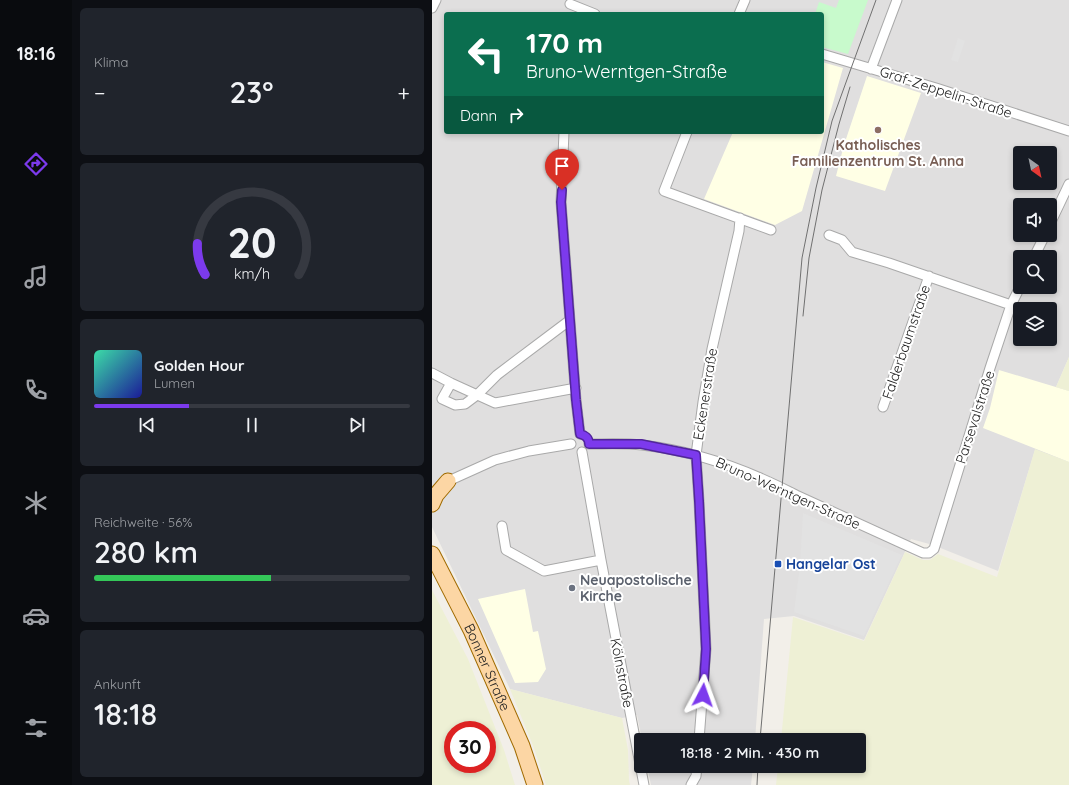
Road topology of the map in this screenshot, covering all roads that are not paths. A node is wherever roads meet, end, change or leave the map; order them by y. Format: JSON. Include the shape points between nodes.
{"nodes":[{"id":1,"x":436,"y":0,"type":"edge"},
{"id":2,"x":745,"y":0,"type":"edge"},
{"id":3,"x":897,"y":0,"type":"edge"},
{"id":4,"x":570,"y":1,"type":"edge"},
{"id":5,"x":432,"y":8,"type":"edge"},
{"id":6,"x":571,"y":12,"type":"edge"},
{"id":7,"x":591,"y":12,"type":"edge"},
{"id":8,"x":740,"y":12,"type":"edge"},
{"id":9,"x":824,"y":55,"type":"edge"},
{"id":10,"x":872,"y":69,"type":"junction"},
{"id":11,"x":1069,"y":131,"type":"edge"},
{"id":12,"x":564,"y":134,"type":"edge"},
{"id":13,"x":686,"y":134,"type":"edge"},
{"id":14,"x":1069,"y":184,"type":"edge"},
{"id":15,"x":1057,"y":209,"type":"edge"},
{"id":16,"x":740,"y":218,"type":"junction"},
{"id":17,"x":771,"y":230,"type":"dead end"},
{"id":18,"x":829,"y":235,"type":"dead end"},
{"id":19,"x":929,"y":276,"type":"junction"},
{"id":20,"x":1016,"y":294,"type":"edge"},
{"id":21,"x":1011,"y":305,"type":"junction"},
{"id":22,"x":570,"y":320,"type":"junction"},
{"id":23,"x":432,"y":373,"type":"edge"},
{"id":24,"x":451,"y":383,"type":"junction"},
{"id":25,"x":576,"y":388,"type":"junction"},
{"id":26,"x":477,"y":395,"type":"junction"},
{"id":27,"x":883,"y":407,"type":"dead end"},
{"id":28,"x":580,"y":434,"type":"junction"},
{"id":29,"x":571,"y":444,"type":"junction"},
{"id":30,"x":589,"y":444,"type":"junction"},
{"id":31,"x":582,"y":452,"type":"junction"},
{"id":32,"x":696,"y":455,"type":"junction"},
{"id":33,"x":448,"y":481,"type":"junction"},
{"id":34,"x":432,"y":488,"type":"edge"},
{"id":35,"x":432,"y":504,"type":"edge"},
{"id":36,"x":502,"y":526,"type":"dead end"},
{"id":37,"x":934,"y":549,"type":"joint"},
{"id":38,"x":432,"y":554,"type":"edge"},
{"id":39,"x":601,"y":560,"type":"junction"},
{"id":40,"x":700,"y":733,"type":"edge"},
{"id":41,"x":696,"y":773,"type":"edge"},
{"id":42,"x":534,"y":785,"type":"edge"},
{"id":43,"x":644,"y":785,"type":"edge"},
{"id":44,"x":691,"y":785,"type":"edge"}],
"edges":[{"from":1,"to":5,"type":"street"},
{"from":2,"to":8,"type":"street"},
{"from":3,"to":10,"type":"street"},
{"from":4,"to":6,"type":"street"},
{"from":4,"to":7,"type":"street"},
{"from":9,"to":10,"type":"street","name":"Graf-Zeppelin-Straße"},
{"from":10,"to":11,"type":"street","name":"Graf-Zeppelin-Straße"},
{"from":12,"to":22,"type":"street","via":[[561,202]]},
{"from":13,"to":16,"type":"street","via":[[664,190]]},
{"from":14,"to":15,"type":"street"},
{"from":16,"to":17,"type":"street"},
{"from":16,"to":32,"type":"street","name":"Eckenerstraße","via":[[712,349]]},
{"from":18,"to":19,"type":"street","name":"Falderbaumstraße","via":[[842,240],[852,252]]},
{"from":19,"to":21,"type":"street","name":"Falderbaumstraße"},
{"from":19,"to":27,"type":"street","name":"Falderbaumstraße"},
{"from":20,"to":21,"type":"street","name":"Parsevalstraße"},
{"from":21,"to":37,"type":"street","name":"Parsevalstraße"},
{"from":22,"to":25,"type":"street"},
{"from":22,"to":26,"type":"street","via":[[497,375]]},
{"from":23,"to":24,"type":"street"},
{"from":24,"to":26,"type":"street"},
{"from":24,"to":26,"type":"street","via":[[442,399],[455,405],[465,404]]},
{"from":25,"to":26,"type":"street","via":[[495,403]]},
{"from":25,"to":28,"type":"street"},
{"from":28,"to":29,"type":"street"},
{"from":28,"to":30,"type":"street","via":[[588,438]]},
{"from":29,"to":31,"type":"street","via":[[576,451]]},
{"from":29,"to":33,"type":"street","via":[[495,460]]},
{"from":30,"to":31,"type":"street"},
{"from":30,"to":32,"type":"street","name":"Bruno-Werntgen-Straße","via":[[641,444]]},
{"from":31,"to":39,"type":"street","name":"Kölnstraße"},
{"from":32,"to":37,"type":"street","name":"Bruno-Werntgen-Straße","via":[[783,488],[923,553],[930,553]]},
{"from":32,"to":40,"type":"street","name":"Eckenerstraße","via":[[706,649]]},
{"from":33,"to":34,"type":"street"},
{"from":33,"to":35,"type":"main road"},
{"from":36,"to":39,"type":"street","via":[[506,550],[544,571]]},
{"from":38,"to":42,"type":"main road","name":"Bonner Straße","via":[[471,630],[522,746]]},
{"from":39,"to":43,"type":"street","name":"Kölnstraße"},
{"from":41,"to":44,"type":"street"}]}
